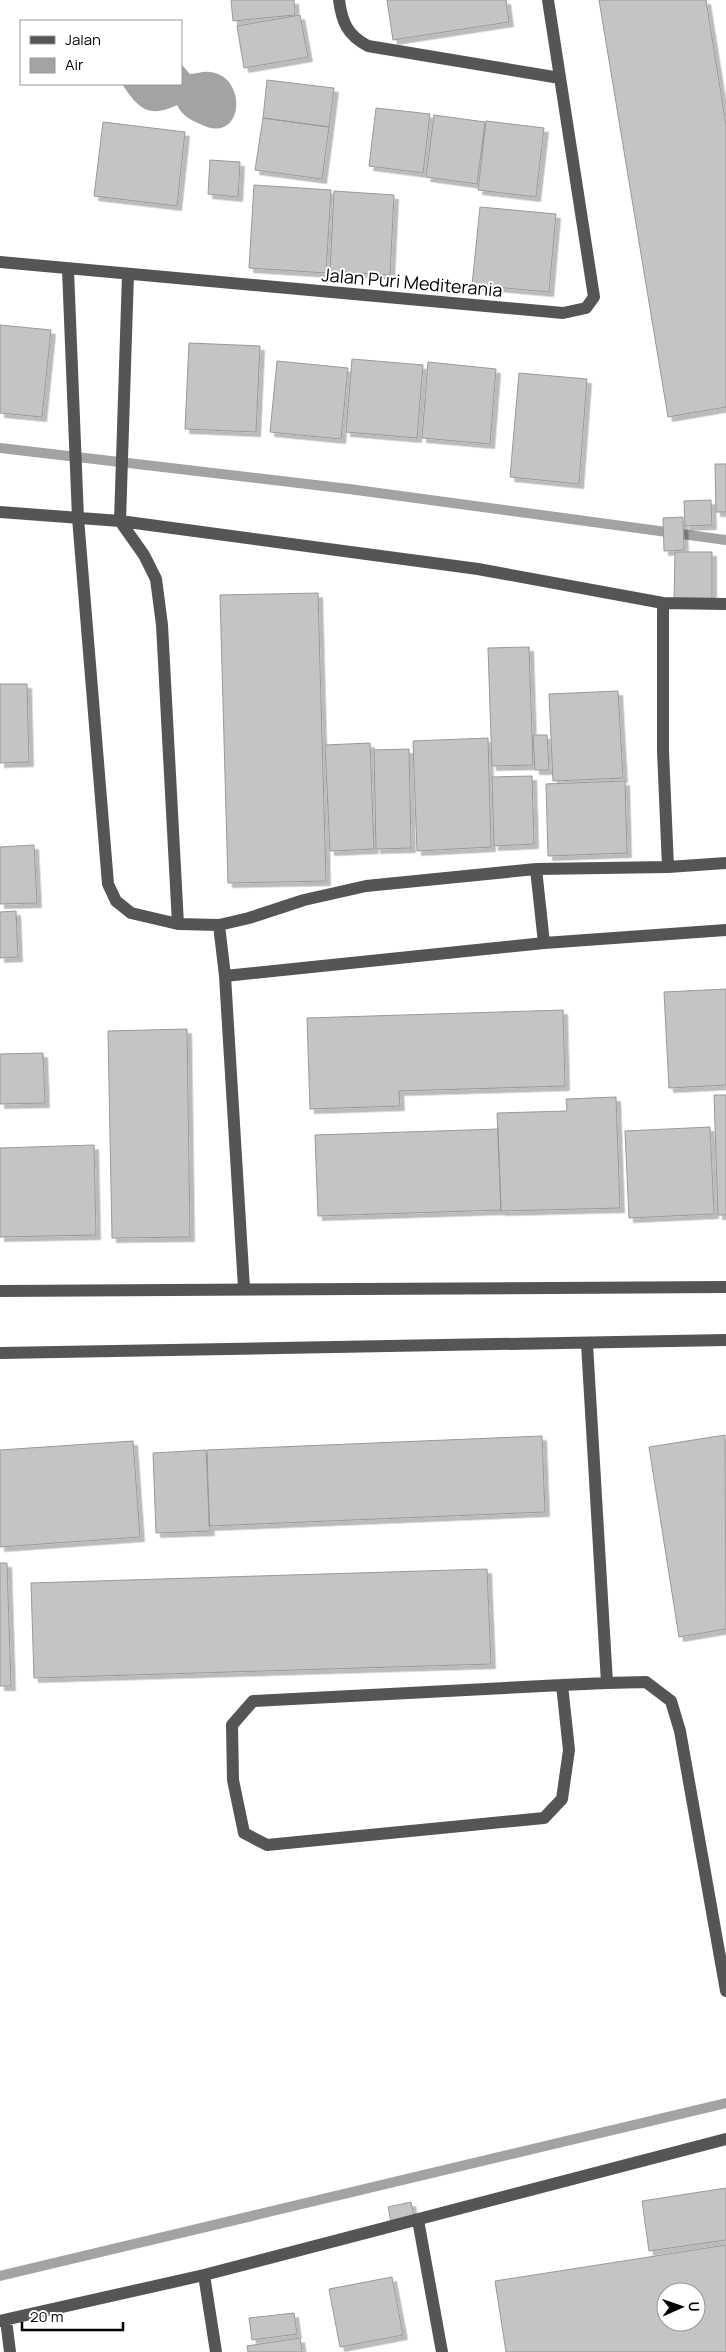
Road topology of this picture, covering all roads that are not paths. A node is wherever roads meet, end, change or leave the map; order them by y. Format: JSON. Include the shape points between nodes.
{"nodes":[{"id":1,"x":339,"y":0,"type":"edge"},
{"id":2,"x":548,"y":0,"type":"edge"},
{"id":3,"x":560,"y":78,"type":"junction"},
{"id":4,"x":0,"y":262,"type":"edge"},
{"id":5,"x":68,"y":270,"type":"junction"},
{"id":6,"x":128,"y":274,"type":"junction"},
{"id":7,"x":0,"y":512,"type":"edge"},
{"id":8,"x":78,"y":518,"type":"junction"},
{"id":9,"x":120,"y":521,"type":"junction"},
{"id":10,"x":663,"y":603,"type":"junction"},
{"id":11,"x":726,"y":604,"type":"edge"},
{"id":12,"x":726,"y":863,"type":"edge"},
{"id":13,"x":668,"y":867,"type":"junction"},
{"id":14,"x":536,"y":870,"type":"junction"},
{"id":15,"x":178,"y":924,"type":"junction"},
{"id":16,"x":219,"y":925,"type":"junction"},
{"id":17,"x":726,"y":930,"type":"edge"},
{"id":18,"x":544,"y":943,"type":"junction"},
{"id":19,"x":225,"y":976,"type":"junction"},
{"id":20,"x":726,"y":1287,"type":"edge"},
{"id":21,"x":244,"y":1288,"type":"junction"},
{"id":22,"x":0,"y":1291,"type":"edge"},
{"id":23,"x":726,"y":1340,"type":"edge"},
{"id":24,"x":587,"y":1344,"type":"junction"},
{"id":25,"x":0,"y":1353,"type":"edge"},
{"id":26,"x":607,"y":1683,"type":"junction"},
{"id":27,"x":562,"y":1685,"type":"junction"},
{"id":28,"x":726,"y":1991,"type":"edge"},
{"id":29,"x":726,"y":2139,"type":"edge"},
{"id":30,"x":418,"y":2220,"type":"junction"},
{"id":31,"x":204,"y":2275,"type":"junction"},
{"id":32,"x":3,"y":2320,"type":"edge"},
{"id":33,"x":10,"y":2352,"type":"edge"},
{"id":34,"x":216,"y":2352,"type":"edge"},
{"id":35,"x":442,"y":2352,"type":"edge"}],
"edges":[{"from":1,"to":3,"type":"street","via":[[342,21],[347,30],[368,46]]},
{"from":2,"to":3,"type":"street","name":"Jalan Puri Mediterania"},
{"from":3,"to":6,"type":"street","name":"Jalan Puri Mediterania","via":[[594,297],[586,308],[563,313]]},
{"from":4,"to":5,"type":"street","name":"Jalan Puri Mediterania"},
{"from":5,"to":6,"type":"street","name":"Jalan Puri Mediterania"},
{"from":5,"to":8,"type":"street"},
{"from":6,"to":9,"type":"street"},
{"from":7,"to":8,"type":"street"},
{"from":8,"to":9,"type":"street"},
{"from":8,"to":15,"type":"street","via":[[108,884],[116,901],[131,913]]},
{"from":9,"to":10,"type":"street","via":[[478,569]]},
{"from":9,"to":15,"type":"street","via":[[156,579],[162,626]]},
{"from":10,"to":11,"type":"street"},
{"from":10,"to":13,"type":"street","via":[[663,750]]},
{"from":12,"to":13,"type":"street"},
{"from":13,"to":14,"type":"street"},
{"from":14,"to":16,"type":"street","via":[[366,886]]},
{"from":14,"to":18,"type":"street"},
{"from":15,"to":16,"type":"street"},
{"from":16,"to":19,"type":"street"},
{"from":17,"to":18,"type":"street"},
{"from":18,"to":19,"type":"street"},
{"from":19,"to":21,"type":"street"},
{"from":20,"to":21,"type":"street"},
{"from":21,"to":22,"type":"street"},
{"from":23,"to":24,"type":"street"},
{"from":24,"to":25,"type":"street"},
{"from":24,"to":26,"type":"street"},
{"from":26,"to":27,"type":"street"},
{"from":26,"to":28,"type":"street","via":[[646,1682],[670,1700],[680,1731]]},
{"from":27,"to":27,"type":"street","via":[[253,1700],[232,1725],[233,1780],[244,1833],[267,1845],[544,1818],[562,1799],[570,1750]]},
{"from":29,"to":30,"type":"street"},
{"from":30,"to":31,"type":"street"},
{"from":30,"to":35,"type":"street"},
{"from":31,"to":32,"type":"street"},
{"from":31,"to":34,"type":"street"},
{"from":32,"to":33,"type":"street"}]}
